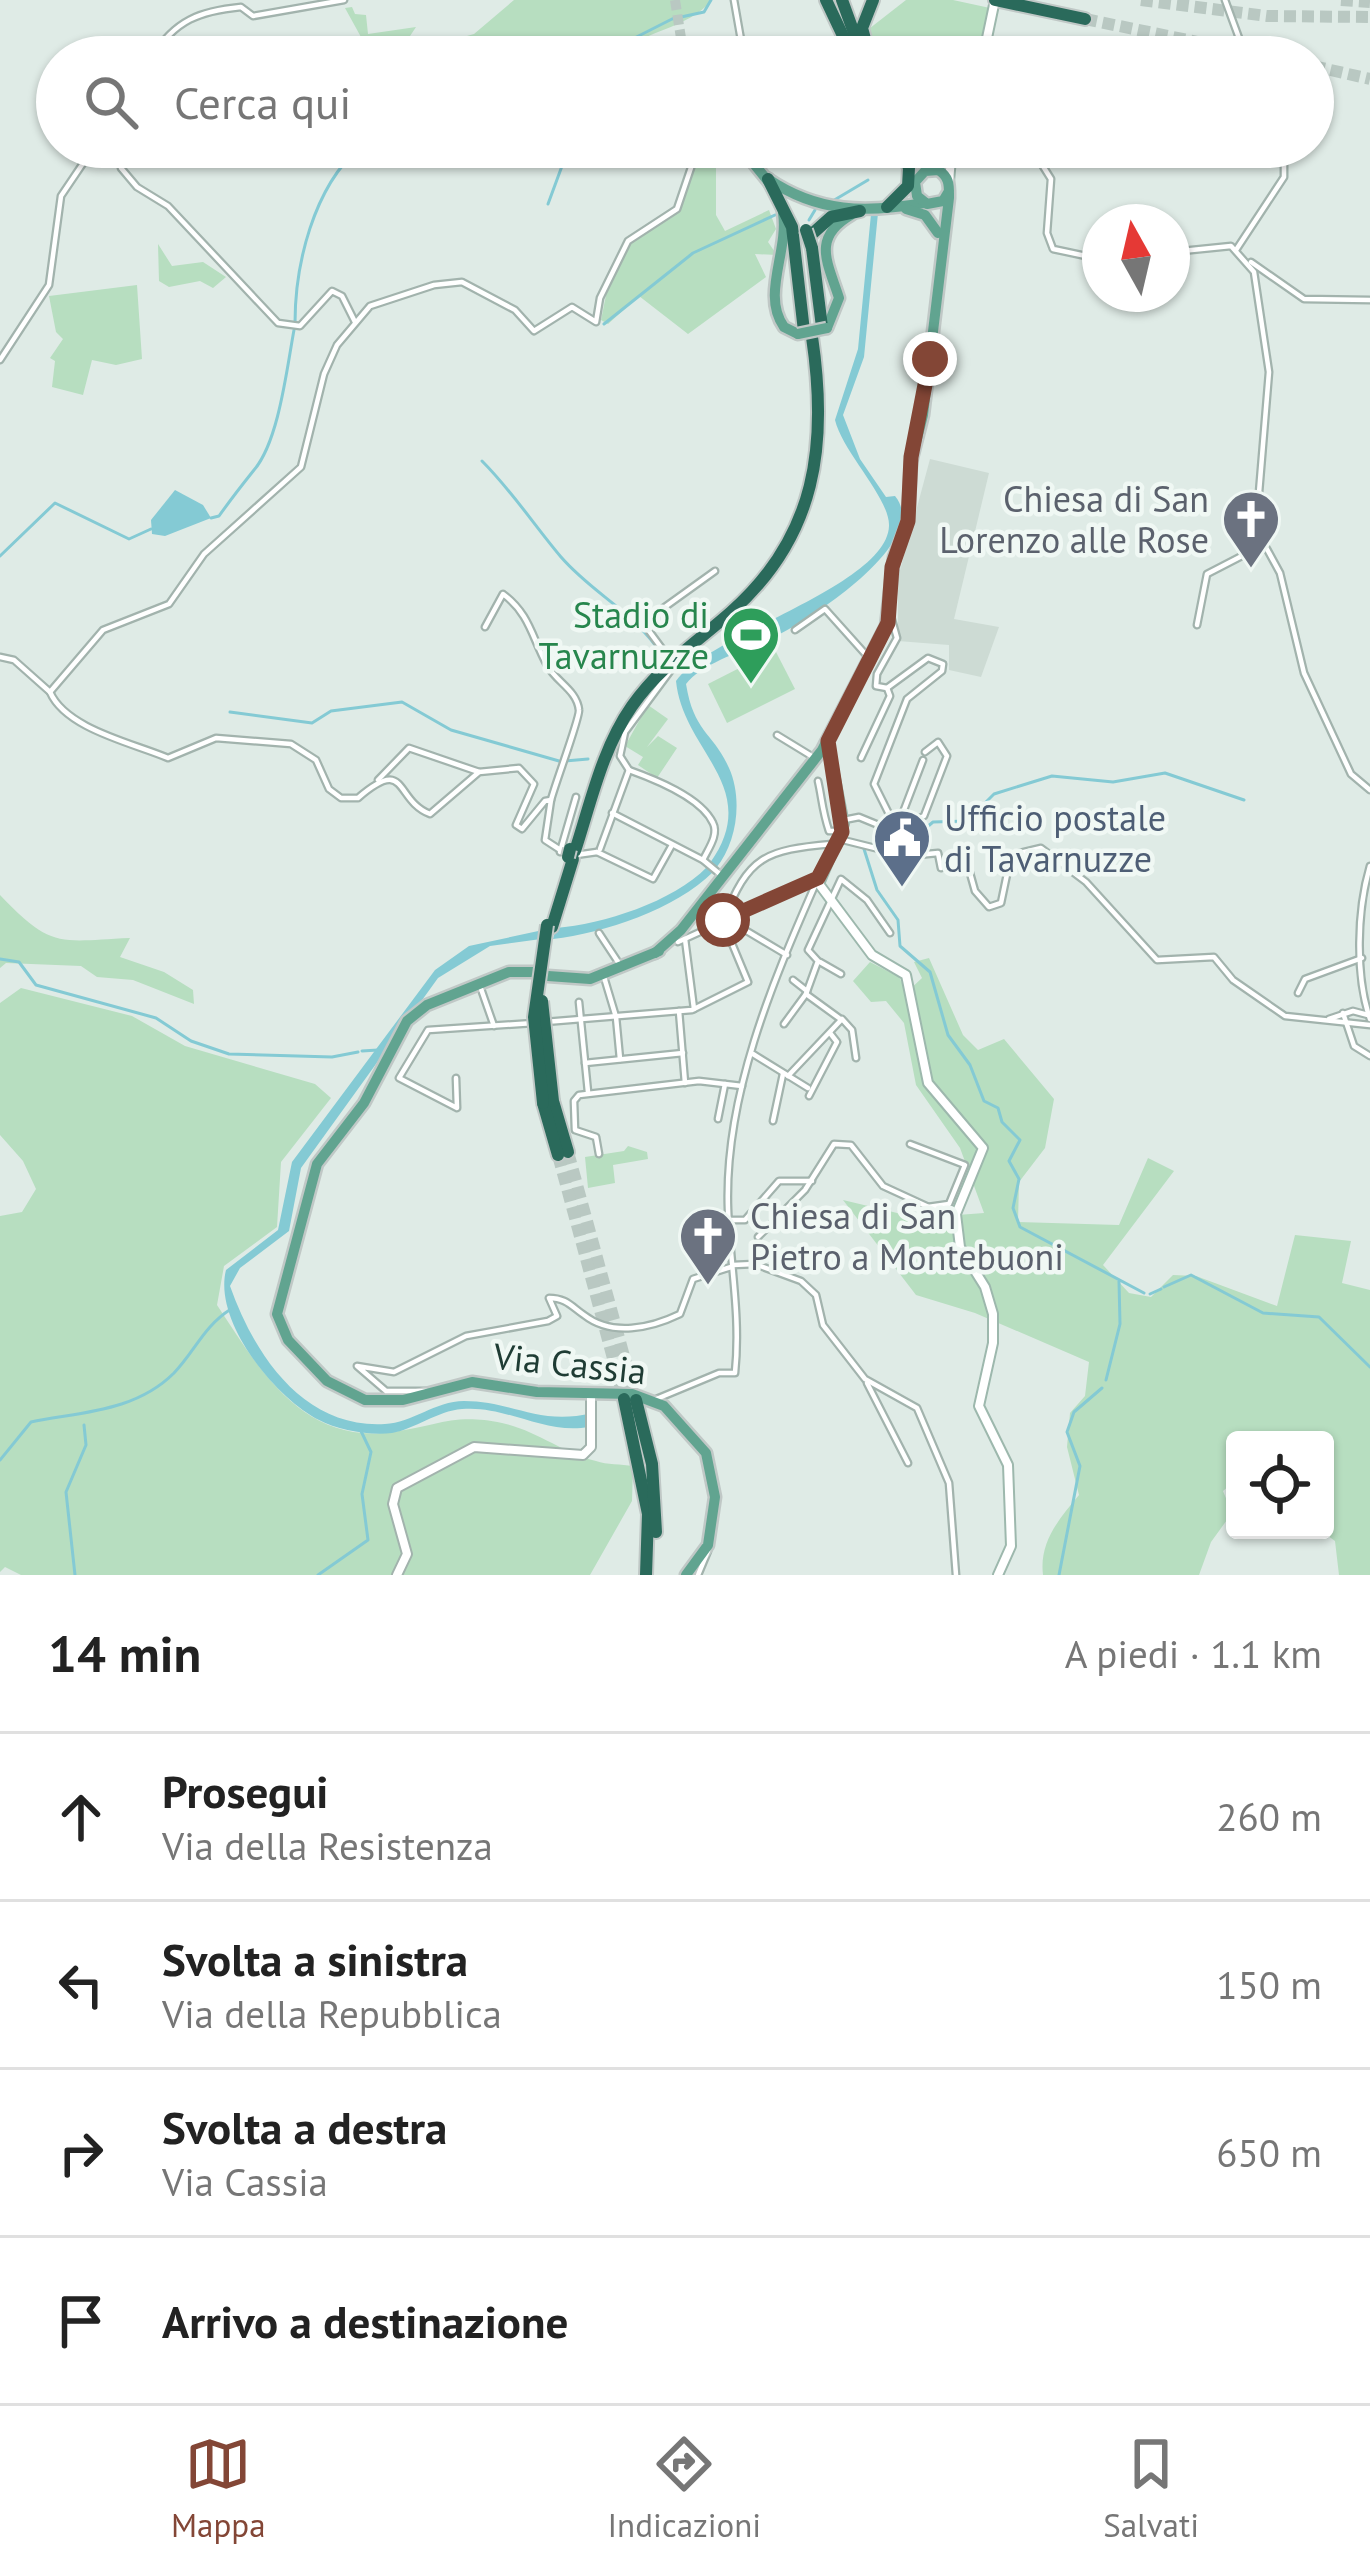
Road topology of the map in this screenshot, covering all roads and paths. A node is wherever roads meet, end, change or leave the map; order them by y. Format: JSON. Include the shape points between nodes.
{"nodes":[{"id":1,"x":344,"y":0,"type":"edge"},
{"id":2,"x":734,"y":0,"type":"edge"},
{"id":3,"x":826,"y":0,"type":"edge"},
{"id":4,"x":842,"y":0,"type":"edge"},
{"id":5,"x":874,"y":0,"type":"edge"},
{"id":6,"x":996,"y":0,"type":"edge"},
{"id":7,"x":1225,"y":0,"type":"edge"},
{"id":8,"x":1085,"y":19,"type":"tunnel mouth"},
{"id":9,"x":170,"y":36,"type":"edge"},
{"id":10,"x":740,"y":36,"type":"edge"},
{"id":11,"x":846,"y":36,"type":"edge"},
{"id":12,"x":847,"y":36,"type":"edge"},
{"id":13,"x":862,"y":36,"type":"edge"},
{"id":14,"x":989,"y":36,"type":"edge"},
{"id":15,"x":1238,"y":36,"type":"edge"},
{"id":16,"x":80,"y":168,"type":"edge"},
{"id":17,"x":123,"y":168,"type":"edge"},
{"id":18,"x":691,"y":168,"type":"edge"},
{"id":19,"x":758,"y":168,"type":"edge"},
{"id":20,"x":909,"y":168,"type":"edge"},
{"id":21,"x":909,"y":168,"type":"edge"},
{"id":22,"x":949,"y":168,"type":"edge"},
{"id":23,"x":1045,"y":168,"type":"edge"},
{"id":24,"x":1284,"y":168,"type":"edge"},
{"id":25,"x":932,"y":169,"type":"joint"},
{"id":26,"x":768,"y":179,"type":"junction"},
{"id":27,"x":915,"y":184,"type":"junction"},
{"id":28,"x":949,"y":188,"type":"junction"},
{"id":29,"x":926,"y":203,"type":"junction"},
{"id":30,"x":892,"y":207,"type":"junction"},
{"id":31,"x":860,"y":211,"type":"junction"},
{"id":32,"x":938,"y":233,"type":"junction"},
{"id":33,"x":809,"y":239,"type":"junction"},
{"id":34,"x":1190,"y":249,"type":"edge"},
{"id":35,"x":1236,"y":250,"type":"junction"},
{"id":36,"x":1082,"y":255,"type":"edge"},
{"id":37,"x":940,"y":258,"type":"junction"},
{"id":38,"x":1247,"y":259,"type":"junction"},
{"id":39,"x":1370,"y":300,"type":"edge"},
{"id":40,"x":355,"y":322,"type":"junction"},
{"id":41,"x":813,"y":332,"type":"junction"},
{"id":42,"x":0,"y":360,"type":"edge"},
{"id":43,"x":1265,"y":544,"type":"junction"},
{"id":44,"x":715,"y":571,"type":"dead end"},
{"id":45,"x":890,"y":613,"type":"junction"},
{"id":46,"x":1197,"y":625,"type":"dead end"},
{"id":47,"x":485,"y":627,"type":"dead end"},
{"id":48,"x":795,"y":631,"type":"dead end"},
{"id":49,"x":666,"y":654,"type":"dead end"},
{"id":50,"x":0,"y":657,"type":"edge"},
{"id":51,"x":870,"y":659,"type":"junction"},
{"id":52,"x":673,"y":664,"type":"dead end"},
{"id":53,"x":887,"y":688,"type":"junction"},
{"id":54,"x":50,"y":692,"type":"junction"},
{"id":55,"x":777,"y":735,"type":"dead end"},
{"id":56,"x":926,"y":752,"type":"dead end"},
{"id":57,"x":824,"y":755,"type":"junction"},
{"id":58,"x":861,"y":758,"type":"dead end"},
{"id":59,"x":923,"y":760,"type":"dead end"},
{"id":60,"x":629,"y":770,"type":"junction"},
{"id":61,"x":479,"y":772,"type":"junction"},
{"id":62,"x":378,"y":781,"type":"junction"},
{"id":63,"x":818,"y":781,"type":"dead end"},
{"id":64,"x":1370,"y":790,"type":"edge"},
{"id":65,"x":576,"y":796,"type":"dead end"},
{"id":66,"x":551,"y":800,"type":"junction"},
{"id":67,"x":612,"y":813,"type":"junction"},
{"id":68,"x":836,"y":839,"type":"junction"},
{"id":69,"x":673,"y":844,"type":"junction"},
{"id":70,"x":599,"y":851,"type":"junction"},
{"id":71,"x":569,"y":853,"type":"junction"},
{"id":72,"x":705,"y":861,"type":"junction"},
{"id":73,"x":1370,"y":866,"type":"edge"},
{"id":74,"x":720,"y":874,"type":"junction"},
{"id":75,"x":818,"y":878,"type":"junction"},
{"id":76,"x":830,"y":902,"type":"junction"},
{"id":77,"x":725,"y":921,"type":"junction"},
{"id":78,"x":599,"y":933,"type":"dead end"},
{"id":79,"x":890,"y":933,"type":"dead end"},
{"id":80,"x":679,"y":938,"type":"junction"},
{"id":81,"x":787,"y":955,"type":"junction"},
{"id":82,"x":1362,"y":958,"type":"junction"},
{"id":83,"x":818,"y":962,"type":"junction"},
{"id":84,"x":623,"y":969,"type":"junction"},
{"id":85,"x":534,"y":972,"type":"dead end"},
{"id":86,"x":841,"y":974,"type":"dead end"},
{"id":87,"x":548,"y":976,"type":"dead end"},
{"id":88,"x":604,"y":976,"type":"junction"},
{"id":89,"x":794,"y":980,"type":"dead end"},
{"id":90,"x":479,"y":986,"type":"junction"},
{"id":91,"x":806,"y":992,"type":"junction"},
{"id":92,"x":1298,"y":993,"type":"dead end"},
{"id":93,"x":1365,"y":996,"type":"junction"},
{"id":94,"x":579,"y":1002,"type":"dead end"},
{"id":95,"x":694,"y":1010,"type":"junction"},
{"id":96,"x":679,"y":1011,"type":"junction"},
{"id":97,"x":1359,"y":1011,"type":"junction"},
{"id":98,"x":616,"y":1017,"type":"junction"},
{"id":99,"x":1344,"y":1017,"type":"junction"},
{"id":100,"x":839,"y":1018,"type":"dead end"},
{"id":101,"x":580,"y":1020,"type":"junction"},
{"id":102,"x":1370,"y":1020,"type":"edge"},
{"id":103,"x":1360,"y":1021,"type":"junction"},
{"id":104,"x":784,"y":1024,"type":"dead end"},
{"id":105,"x":494,"y":1026,"type":"junction"},
{"id":106,"x":828,"y":1032,"type":"junction"},
{"id":107,"x":682,"y":1053,"type":"junction"},
{"id":108,"x":753,"y":1054,"type":"junction"},
{"id":109,"x":1370,"y":1057,"type":"edge"},
{"id":110,"x":856,"y":1058,"type":"dead end"},
{"id":111,"x":620,"y":1059,"type":"junction"},
{"id":112,"x":585,"y":1063,"type":"junction"},
{"id":113,"x":786,"y":1075,"type":"junction"},
{"id":114,"x":455,"y":1078,"type":"dead end"},
{"id":115,"x":685,"y":1083,"type":"junction"},
{"id":116,"x":725,"y":1083,"type":"junction"},
{"id":117,"x":742,"y":1086,"type":"junction"},
{"id":118,"x":588,"y":1092,"type":"junction"},
{"id":119,"x":718,"y":1119,"type":"dead end"},
{"id":120,"x":772,"y":1121,"type":"dead end"},
{"id":121,"x":910,"y":1144,"type":"dead end"},
{"id":122,"x":563,"y":1153,"type":"tunnel mouth"},
{"id":123,"x":599,"y":1154,"type":"dead end"},
{"id":124,"x":812,"y":1181,"type":"junction"},
{"id":125,"x":963,"y":1184,"type":"junction"},
{"id":126,"x":928,"y":1207,"type":"junction"},
{"id":127,"x":950,"y":1212,"type":"junction"},
{"id":128,"x":730,"y":1220,"type":"junction"},
{"id":129,"x":758,"y":1237,"type":"dead end"},
{"id":130,"x":731,"y":1266,"type":"junction"},
{"id":131,"x":865,"y":1379,"type":"junction"},
{"id":132,"x":432,"y":1392,"type":"junction"},
{"id":133,"x":591,"y":1393,"type":"junction"},
{"id":134,"x":630,"y":1400,"type":"tunnel mouth"},
{"id":135,"x":654,"y":1400,"type":"junction"},
{"id":136,"x":908,"y":1463,"type":"dead end"},
{"id":137,"x":708,"y":1545,"type":"junction"},
{"id":138,"x":398,"y":1575,"type":"edge"},
{"id":139,"x":649,"y":1575,"type":"edge"},
{"id":140,"x":686,"y":1575,"type":"edge"},
{"id":141,"x":698,"y":1575,"type":"edge"},
{"id":142,"x":956,"y":1575,"type":"edge"},
{"id":143,"x":998,"y":1575,"type":"edge"}],
"edges":[{"from":1,"to":9,"type":"street","via":[[253,16],[242,7],[206,10]]},
{"from":2,"to":10,"type":"street"},
{"from":3,"to":11,"type":"highway"},
{"from":4,"to":12,"type":"highway"},
{"from":5,"to":13,"type":"highway"},
{"from":6,"to":8,"type":"highway"},
{"from":6,"to":14,"type":"main road"},
{"from":7,"to":15,"type":"street"},
{"from":16,"to":42,"type":"street","via":[[61,196],[49,285]]},
{"from":17,"to":40,"type":"street","via":[[278,323],[300,326],[332,291]]},
{"from":18,"to":40,"type":"street","via":[[677,208],[628,241],[596,322],[572,307],[534,331],[510,307],[462,282],[379,302]]},
{"from":19,"to":26,"type":"main road"},
{"from":20,"to":27,"type":"highway"},
{"from":21,"to":30,"type":"highway","via":[[908,187]]},
{"from":22,"to":28,"type":"main road"},
{"from":23,"to":36,"type":"street","via":[[1052,179],[1047,233],[1054,249]]},
{"from":24,"to":35,"type":"street"},
{"from":25,"to":27,"type":"main road"},
{"from":25,"to":28,"type":"main road"},
{"from":26,"to":31,"type":"main road","via":[[815,204]]},
{"from":26,"to":33,"type":"highway"},
{"from":26,"to":41,"type":"highway","via":[[792,227]]},
{"from":26,"to":41,"type":"main road","via":[[786,240],[773,305],[784,327]]},
{"from":27,"to":29,"type":"main road"},
{"from":27,"to":30,"type":"main road"},
{"from":28,"to":29,"type":"main road","via":[[938,203]]},
{"from":28,"to":37,"type":"main road"},
{"from":29,"to":30,"type":"main road"},
{"from":29,"to":32,"type":"main road"},
{"from":30,"to":31,"type":"main road"},
{"from":30,"to":32,"type":"main road","via":[[925,214]]},
{"from":31,"to":33,"type":"highway","via":[[832,217]]},
{"from":31,"to":41,"type":"main road","via":[[834,226],[824,245],[839,303]]},
{"from":32,"to":37,"type":"main road"},
{"from":33,"to":41,"type":"highway"},
{"from":34,"to":35,"type":"street"},
{"from":35,"to":38,"type":"street"},
{"from":37,"to":45,"type":"main road"},
{"from":38,"to":39,"type":"street","via":[[1304,299]]},
{"from":38,"to":43,"type":"street","via":[[1269,372],[1253,514]]},
{"from":40,"to":54,"type":"street","via":[[324,374],[301,467],[204,554],[169,604],[103,630]]},
{"from":41,"to":71,"type":"highway","via":[[820,413],[800,504],[750,586],[656,667],[627,704]]},
{"from":43,"to":46,"type":"street","via":[[1208,574]]},
{"from":43,"to":64,"type":"street","via":[[1286,592],[1304,673],[1352,774]]},
{"from":44,"to":49,"type":"street","via":[[651,617],[649,631]]},
{"from":45,"to":51,"type":"main road"},
{"from":45,"to":53,"type":"street","via":[[897,638],[874,682]]},
{"from":47,"to":66,"type":"street","via":[[508,597],[579,705]]},
{"from":48,"to":51,"type":"street","via":[[825,609]]},
{"from":50,"to":54,"type":"street","via":[[18,662]]},
{"from":51,"to":57,"type":"main road"},
{"from":52,"to":60,"type":"street","via":[[625,731],[620,756]]},
{"from":53,"to":58,"type":"street"},
{"from":53,"to":59,"type":"street","via":[[928,658],[943,664],[907,699],[874,784],[891,818],[905,810]]},
{"from":54,"to":62,"type":"street","via":[[85,724],[168,758],[216,738],[283,742],[316,760],[341,798],[358,798]]},
{"from":55,"to":57,"type":"street"},
{"from":56,"to":68,"type":"street","via":[[938,742],[947,756],[923,816],[893,832],[859,817]]},
{"from":57,"to":68,"type":"main road"},
{"from":57,"to":74,"type":"main road"},
{"from":60,"to":67,"type":"street"},
{"from":60,"to":72,"type":"street","via":[[691,800],[714,823]]},
{"from":61,"to":62,"type":"street","via":[[409,748]]},
{"from":61,"to":62,"type":"street","via":[[430,814],[400,782]]},
{"from":61,"to":66,"type":"street","via":[[511,767],[531,776],[533,791],[517,821],[522,830]]},
{"from":63,"to":68,"type":"street","via":[[815,797]]},
{"from":65,"to":71,"type":"street"},
{"from":66,"to":71,"type":"street","via":[[544,841]]},
{"from":67,"to":69,"type":"street"},
{"from":67,"to":70,"type":"street"},
{"from":68,"to":75,"type":"main road"},
{"from":68,"to":77,"type":"street","via":[[763,858]]},
{"from":68,"to":99,"type":"street","via":[[907,856],[936,853],[940,868],[963,848],[975,891],[989,907],[1001,903],[1011,855],[1041,848],[1086,882],[1157,960],[1214,957],[1275,1011],[1303,1022]]},
{"from":69,"to":70,"type":"street","via":[[653,879]]},
{"from":69,"to":72,"type":"street"},
{"from":70,"to":71,"type":"street"},
{"from":71,"to":122,"type":"highway","bridge":true,"via":[[534,1001]]},
{"from":72,"to":74,"type":"street"},
{"from":73,"to":82,"type":"street"},
{"from":74,"to":80,"type":"main road"},
{"from":75,"to":76,"type":"main road"},
{"from":75,"to":77,"type":"street"},
{"from":75,"to":81,"type":"street"},
{"from":76,"to":79,"type":"street","via":[[841,880],[852,884]]},
{"from":76,"to":83,"type":"street","via":[[808,950]]},
{"from":76,"to":125,"type":"main road","via":[[872,955],[906,975],[928,1083],[982,1143],[982,1159]]},
{"from":77,"to":80,"type":"street"},
{"from":77,"to":81,"type":"street"},
{"from":77,"to":95,"type":"street","via":[[748,982]]},
{"from":78,"to":84,"type":"street"},
{"from":80,"to":84,"type":"main road"},
{"from":80,"to":95,"type":"street"},
{"from":81,"to":108,"type":"street"},
{"from":82,"to":92,"type":"street","via":[[1305,980]]},
{"from":82,"to":93,"type":"street"},
{"from":83,"to":86,"type":"street"},
{"from":83,"to":91,"type":"street"},
{"from":84,"to":88,"type":"main road"},
{"from":85,"to":90,"type":"main road","name":"Via Cassia","via":[[508,972]]},
{"from":87,"to":88,"type":"main road"},
{"from":88,"to":98,"type":"street"},
{"from":89,"to":91,"type":"street"},
{"from":90,"to":105,"type":"street"},
{"from":90,"to":132,"type":"main road","name":"Via Cassia","via":[[412,1016],[364,1103],[323,1154],[277,1306],[288,1340],[337,1389],[383,1402]]},
{"from":91,"to":100,"type":"street"},
{"from":91,"to":104,"type":"street"},
{"from":93,"to":97,"type":"street"},
{"from":93,"to":102,"type":"street"},
{"from":94,"to":101,"type":"street"},
{"from":95,"to":96,"type":"street"},
{"from":96,"to":98,"type":"street"},
{"from":96,"to":107,"type":"street"},
{"from":97,"to":99,"type":"street"},
{"from":97,"to":102,"type":"street"},
{"from":97,"to":103,"type":"street"},
{"from":98,"to":101,"type":"street"},
{"from":98,"to":111,"type":"street"},
{"from":99,"to":103,"type":"street"},
{"from":99,"to":109,"type":"street","via":[[1354,1046]]},
{"from":101,"to":105,"type":"street"},
{"from":101,"to":112,"type":"street"},
{"from":102,"to":103,"type":"street"},
{"from":105,"to":114,"type":"street","via":[[428,1030],[399,1078],[457,1108]]},
{"from":106,"to":110,"type":"street","via":[[842,1019],[848,1024]]},
{"from":106,"to":113,"type":"street"},
{"from":106,"to":113,"type":"street","via":[[837,1042],[808,1092]]},
{"from":107,"to":111,"type":"street"},
{"from":107,"to":115,"type":"street"},
{"from":108,"to":113,"type":"street"},
{"from":108,"to":117,"type":"street"},
{"from":111,"to":112,"type":"street"},
{"from":112,"to":118,"type":"street"},
{"from":113,"to":120,"type":"street"},
{"from":115,"to":116,"type":"street"},
{"from":115,"to":118,"type":"street"},
{"from":116,"to":117,"type":"street"},
{"from":116,"to":119,"type":"street"},
{"from":117,"to":128,"type":"street"},
{"from":118,"to":123,"type":"street","via":[[574,1101],[574,1130],[596,1138]]},
{"from":121,"to":125,"type":"street","via":[[963,1161]]},
{"from":124,"to":126,"type":"street","via":[[826,1150],[851,1145],[883,1186]]},
{"from":124,"to":128,"type":"street","via":[[779,1181],[746,1220]]},
{"from":124,"to":129,"type":"street"},
{"from":125,"to":126,"type":"street","via":[[949,1204]]},
{"from":125,"to":127,"type":"main road"},
{"from":126,"to":127,"type":"street"},
{"from":127,"to":143,"type":"main road","via":[[994,1323],[979,1406],[1008,1465],[1011,1546]]},
{"from":128,"to":130,"type":"street"},
{"from":130,"to":131,"type":"street","via":[[755,1264],[801,1281]]},
{"from":130,"to":132,"type":"street","via":[[693,1279],[680,1314],[642,1328],[595,1322],[549,1298],[557,1316],[548,1321],[466,1336],[394,1372],[356,1366],[386,1391]]},
{"from":130,"to":135,"type":"street","via":[[735,1373]]},
{"from":131,"to":136,"type":"street"},
{"from":131,"to":142,"type":"street","via":[[914,1405],[933,1438],[949,1483]]},
{"from":132,"to":133,"type":"main road","name":"Via Cassia","via":[[472,1382]]},
{"from":133,"to":135,"type":"main road","name":"Via Cassia"},
{"from":133,"to":138,"type":"main road","via":[[591,1448],[583,1456],[474,1447],[397,1488],[393,1504],[407,1554]]},
{"from":134,"to":139,"type":"highway"},
{"from":135,"to":137,"type":"main road","name":"Via Cassia","via":[[706,1454],[716,1510]]},
{"from":137,"to":140,"type":"main road"},
{"from":137,"to":141,"type":"street"}]}
